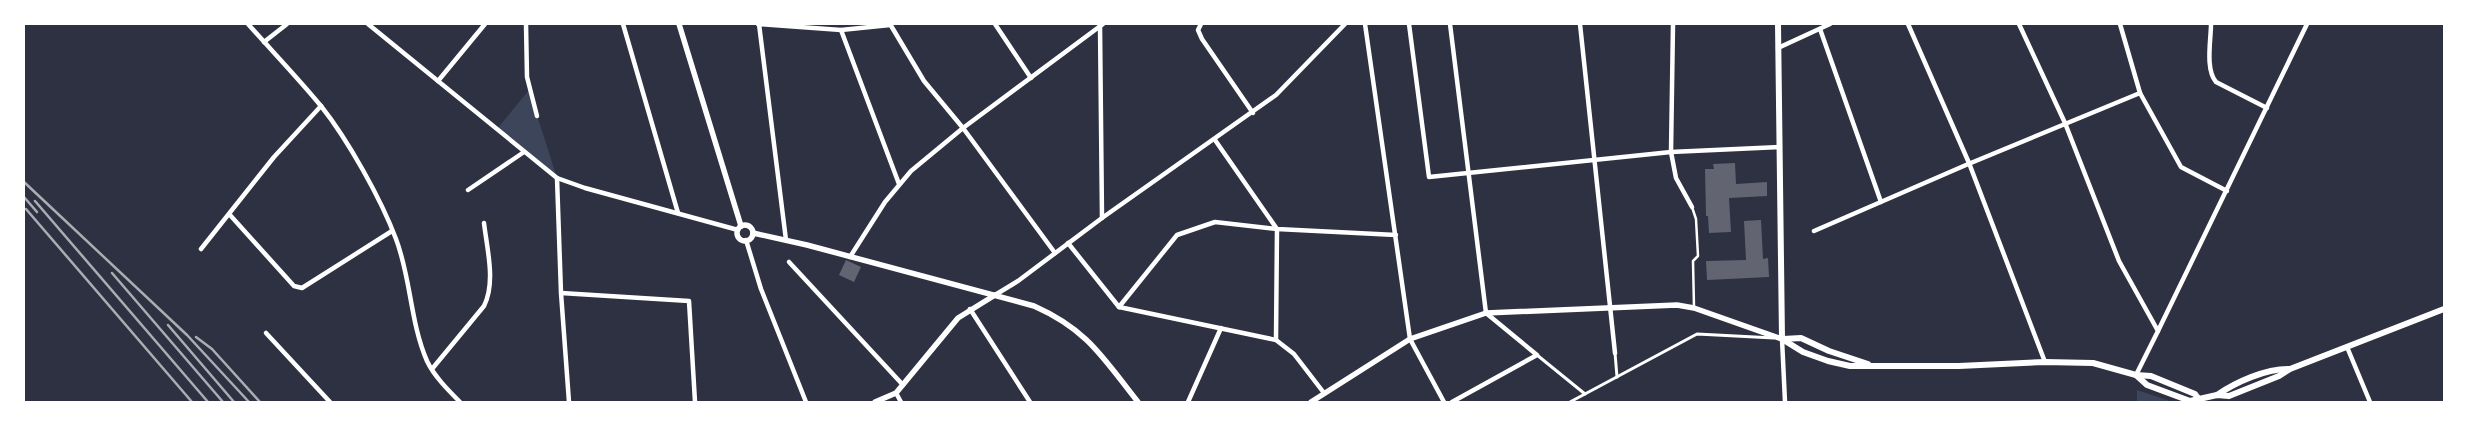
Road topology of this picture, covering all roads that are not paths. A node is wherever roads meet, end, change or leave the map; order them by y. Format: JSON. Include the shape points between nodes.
{"nodes":[{"id":1,"x":248,"y":24,"type":"edge"},
{"id":2,"x":287,"y":24,"type":"edge"},
{"id":3,"x":368,"y":24,"type":"edge"},
{"id":4,"x":485,"y":24,"type":"edge"},
{"id":5,"x":526,"y":24,"type":"edge"},
{"id":6,"x":623,"y":24,"type":"edge"},
{"id":7,"x":679,"y":24,"type":"edge"},
{"id":8,"x":759,"y":24,"type":"edge"},
{"id":9,"x":890,"y":24,"type":"edge"},
{"id":10,"x":995,"y":24,"type":"edge"},
{"id":11,"x":1101,"y":24,"type":"edge"},
{"id":12,"x":1201,"y":24,"type":"edge"},
{"id":13,"x":1345,"y":24,"type":"edge"},
{"id":14,"x":1365,"y":24,"type":"edge"},
{"id":15,"x":1409,"y":24,"type":"edge"},
{"id":16,"x":1450,"y":24,"type":"edge"},
{"id":17,"x":1580,"y":24,"type":"edge"},
{"id":18,"x":1673,"y":24,"type":"edge"},
{"id":19,"x":1778,"y":24,"type":"edge"},
{"id":20,"x":1830,"y":24,"type":"edge"},
{"id":21,"x":1908,"y":24,"type":"edge"},
{"id":22,"x":2019,"y":24,"type":"edge"},
{"id":23,"x":2120,"y":24,"type":"edge"},
{"id":24,"x":2211,"y":24,"type":"edge"},
{"id":25,"x":2307,"y":24,"type":"edge"},
{"id":26,"x":1820,"y":29,"type":"junction"},
{"id":27,"x":841,"y":30,"type":"junction"},
{"id":28,"x":264,"y":42,"type":"junction"},
{"id":29,"x":1778,"y":48,"type":"junction"},
{"id":30,"x":1031,"y":78,"type":"junction"},
{"id":31,"x":438,"y":81,"type":"junction"},
{"id":32,"x":2140,"y":93,"type":"junction"},
{"id":33,"x":321,"y":106,"type":"junction"},
{"id":34,"x":2267,"y":108,"type":"junction"},
{"id":35,"x":1252,"y":113,"type":"junction"},
{"id":36,"x":537,"y":116,"type":"dead end"},
{"id":37,"x":2065,"y":123,"type":"junction"},
{"id":38,"x":963,"y":128,"type":"junction"},
{"id":39,"x":1214,"y":140,"type":"junction"},
{"id":40,"x":1780,"y":147,"type":"junction"},
{"id":41,"x":524,"y":152,"type":"junction"},
{"id":42,"x":1671,"y":152,"type":"junction"},
{"id":43,"x":1596,"y":160,"type":"junction"},
{"id":44,"x":1968,"y":164,"type":"junction"},
{"id":45,"x":1468,"y":172,"type":"junction"},
{"id":46,"x":558,"y":178,"type":"junction"},
{"id":47,"x":899,"y":184,"type":"junction"},
{"id":48,"x":468,"y":190,"type":"dead end"},
{"id":49,"x":2227,"y":190,"type":"junction"},
{"id":50,"x":1881,"y":202,"type":"junction"},
{"id":51,"x":1692,"y":207,"type":"joint"},
{"id":52,"x":678,"y":213,"type":"junction"},
{"id":53,"x":230,"y":216,"type":"junction"},
{"id":54,"x":1102,"y":218,"type":"junction"},
{"id":55,"x":484,"y":223,"type":"dead end"},
{"id":56,"x":740,"y":228,"type":"junction"},
{"id":57,"x":1277,"y":229,"type":"junction"},
{"id":58,"x":392,"y":231,"type":"junction"},
{"id":59,"x":1814,"y":231,"type":"dead end"},
{"id":60,"x":753,"y":233,"type":"junction"},
{"id":61,"x":1396,"y":235,"type":"junction"},
{"id":62,"x":746,"y":240,"type":"junction"},
{"id":63,"x":786,"y":240,"type":"junction"},
{"id":64,"x":1068,"y":243,"type":"junction"},
{"id":65,"x":201,"y":250,"type":"dead end"},
{"id":66,"x":1056,"y":253,"type":"junction"},
{"id":67,"x":850,"y":258,"type":"junction"},
{"id":68,"x":789,"y":262,"type":"dead end"},
{"id":69,"x":561,"y":293,"type":"junction"},
{"id":70,"x":995,"y":295,"type":"junction"},
{"id":71,"x":1119,"y":307,"type":"junction"},
{"id":72,"x":1612,"y":308,"type":"junction"},
{"id":73,"x":1694,"y":308,"type":"junction"},
{"id":74,"x":970,"y":309,"type":"junction"},
{"id":75,"x":2444,"y":309,"type":"edge"},
{"id":76,"x":1486,"y":313,"type":"junction"},
{"id":77,"x":1221,"y":328,"type":"junction"},
{"id":78,"x":2158,"y":331,"type":"junction"},
{"id":79,"x":266,"y":333,"type":"dead end"},
{"id":80,"x":1410,"y":339,"type":"junction"},
{"id":81,"x":1782,"y":339,"type":"junction"},
{"id":82,"x":1276,"y":340,"type":"junction"},
{"id":83,"x":2347,"y":347,"type":"junction"},
{"id":84,"x":1615,"y":353,"type":"joint"},
{"id":85,"x":1537,"y":355,"type":"junction"},
{"id":86,"x":2045,"y":362,"type":"junction"},
{"id":87,"x":1880,"y":367,"type":"junction"},
{"id":88,"x":432,"y":369,"type":"junction"},
{"id":89,"x":2136,"y":375,"type":"junction"},
{"id":90,"x":1617,"y":377,"type":"junction"},
{"id":91,"x":903,"y":384,"type":"junction"},
{"id":92,"x":896,"y":393,"type":"junction"},
{"id":93,"x":1324,"y":394,"type":"junction"},
{"id":94,"x":1585,"y":394,"type":"junction"},
{"id":95,"x":2200,"y":400,"type":"edge"},
{"id":96,"x":330,"y":402,"type":"edge"},
{"id":97,"x":460,"y":402,"type":"edge"},
{"id":98,"x":569,"y":402,"type":"edge"},
{"id":99,"x":695,"y":402,"type":"edge"},
{"id":100,"x":806,"y":402,"type":"edge"},
{"id":101,"x":875,"y":402,"type":"edge"},
{"id":102,"x":900,"y":402,"type":"edge"},
{"id":103,"x":1030,"y":402,"type":"edge"},
{"id":104,"x":1138,"y":402,"type":"edge"},
{"id":105,"x":1188,"y":402,"type":"edge"},
{"id":106,"x":1311,"y":402,"type":"edge"},
{"id":107,"x":1444,"y":402,"type":"edge"},
{"id":108,"x":1452,"y":402,"type":"edge"},
{"id":109,"x":1570,"y":402,"type":"edge"},
{"id":110,"x":1786,"y":402,"type":"edge"},
{"id":111,"x":2370,"y":402,"type":"edge"}],
"edges":[{"from":1,"to":28,"type":"street"},
{"from":2,"to":28,"type":"street"},
{"from":3,"to":31,"type":"street"},
{"from":4,"to":31,"type":"street"},
{"from":5,"to":36,"type":"street","via":[[527,77]]},
{"from":6,"to":52,"type":"street"},
{"from":7,"to":56,"type":"street"},
{"from":8,"to":27,"type":"street"},
{"from":8,"to":63,"type":"street"},
{"from":9,"to":27,"type":"street"},
{"from":9,"to":38,"type":"street","via":[[924,80]]},
{"from":10,"to":30,"type":"street"},
{"from":11,"to":30,"type":"street"},
{"from":11,"to":54,"type":"street"},
{"from":12,"to":35,"type":"street","via":[[1198,30],[1202,39]]},
{"from":13,"to":35,"type":"street","via":[[1276,95]]},
{"from":14,"to":61,"type":"street"},
{"from":15,"to":45,"type":"street","via":[[1429,176]]},
{"from":16,"to":45,"type":"street"},
{"from":17,"to":43,"type":"street"},
{"from":18,"to":42,"type":"street"},
{"from":19,"to":29,"type":"main road"},
{"from":20,"to":26,"type":"street"},
{"from":21,"to":44,"type":"street"},
{"from":22,"to":37,"type":"street"},
{"from":23,"to":32,"type":"street"},
{"from":24,"to":34,"type":"street","via":[[2210,66],[2213,79]]},
{"from":25,"to":34,"type":"street"},
{"from":26,"to":29,"type":"street"},
{"from":26,"to":50,"type":"street"},
{"from":27,"to":47,"type":"street"},
{"from":28,"to":33,"type":"street"},
{"from":29,"to":40,"type":"main road"},
{"from":30,"to":38,"type":"street"},
{"from":31,"to":41,"type":"street"},
{"from":32,"to":37,"type":"street"},
{"from":32,"to":49,"type":"street","via":[[2181,167]]},
{"from":33,"to":53,"type":"street","via":[[274,156]]},
{"from":33,"to":58,"type":"street","via":[[364,175]]},
{"from":34,"to":49,"type":"street"},
{"from":35,"to":39,"type":"street"},
{"from":37,"to":44,"type":"street"},
{"from":37,"to":78,"type":"street","via":[[2119,261]]},
{"from":38,"to":47,"type":"street"},
{"from":38,"to":66,"type":"street"},
{"from":39,"to":54,"type":"street"},
{"from":39,"to":57,"type":"street"},
{"from":40,"to":42,"type":"street"},
{"from":40,"to":81,"type":"main road"},
{"from":41,"to":46,"type":"street"},
{"from":41,"to":48,"type":"street"},
{"from":42,"to":43,"type":"street"},
{"from":42,"to":51,"type":"street","via":[[1676,178]]},
{"from":43,"to":45,"type":"street"},
{"from":43,"to":72,"type":"street"},
{"from":44,"to":50,"type":"street"},
{"from":44,"to":86,"type":"street"},
{"from":45,"to":76,"type":"street"},
{"from":46,"to":52,"type":"street"},
{"from":46,"to":69,"type":"street"},
{"from":47,"to":67,"type":"street"},
{"from":49,"to":78,"type":"street"},
{"from":50,"to":59,"type":"street"},
{"from":51,"to":73,"type":"lane","via":[[1696,219],[1698,256],[1693,261]]},
{"from":52,"to":56,"type":"street"},
{"from":53,"to":58,"type":"street","via":[[294,286],[302,288]]},
{"from":53,"to":65,"type":"street"},
{"from":54,"to":64,"type":"street"},
{"from":55,"to":88,"type":"street","via":[[490,281],[488,298]]},
{"from":56,"to":60,"type":"street","via":[[750,226]]},
{"from":56,"to":62,"type":"street","via":[[739,237]]},
{"from":57,"to":61,"type":"street"},
{"from":57,"to":71,"type":"street","via":[[1215,222],[1177,235]]},
{"from":57,"to":82,"type":"street"},
{"from":58,"to":88,"type":"street","via":[[403,263],[420,340]]},
{"from":60,"to":62,"type":"street"},
{"from":60,"to":63,"type":"street"},
{"from":61,"to":80,"type":"street"},
{"from":62,"to":100,"type":"street","via":[[761,289]]},
{"from":63,"to":67,"type":"street"},
{"from":64,"to":66,"type":"street"},
{"from":64,"to":71,"type":"street"},
{"from":66,"to":70,"type":"street"},
{"from":67,"to":70,"type":"street"},
{"from":68,"to":91,"type":"street"},
{"from":69,"to":98,"type":"street"},
{"from":69,"to":99,"type":"street","via":[[690,300]]},
{"from":70,"to":74,"type":"street"},
{"from":70,"to":104,"type":"street","via":[[1034,306],[1069,323],[1096,348]]},
{"from":71,"to":77,"type":"street"},
{"from":72,"to":73,"type":"street","via":[[1658,305]]},
{"from":72,"to":76,"type":"street"},
{"from":72,"to":84,"type":"street"},
{"from":73,"to":81,"type":"street"},
{"from":74,"to":91,"type":"street","via":[[949,327]]},
{"from":74,"to":103,"type":"street"},
{"from":75,"to":83,"type":"main road"},
{"from":76,"to":80,"type":"street"},
{"from":76,"to":85,"type":"street"},
{"from":77,"to":82,"type":"street"},
{"from":77,"to":105,"type":"street"},
{"from":78,"to":89,"type":"street"},
{"from":79,"to":96,"type":"street"},
{"from":80,"to":93,"type":"street"},
{"from":80,"to":107,"type":"street"},
{"from":81,"to":87,"type":"main road","via":[[1801,338],[1850,359]]},
{"from":81,"to":87,"type":"main road","via":[[1803,352],[1828,361]]},
{"from":81,"to":90,"type":"street","via":[[1697,334]]},
{"from":81,"to":110,"type":"street"},
{"from":82,"to":93,"type":"street","via":[[1294,354]]},
{"from":83,"to":95,"type":"main road","via":[[2290,368],[2276,369]]},
{"from":83,"to":111,"type":"street"},
{"from":84,"to":90,"type":"street"},
{"from":85,"to":94,"type":"street"},
{"from":85,"to":108,"type":"street"},
{"from":86,"to":87,"type":"main road"},
{"from":86,"to":89,"type":"main road","via":[[2093,364]]},
{"from":88,"to":97,"type":"street"},
{"from":89,"to":95,"type":"main road","via":[[2151,376],[2195,394]]},
{"from":89,"to":95,"type":"main road","via":[[2147,386],[2190,401]]},
{"from":90,"to":94,"type":"street"},
{"from":91,"to":92,"type":"street"},
{"from":92,"to":101,"type":"street"},
{"from":92,"to":102,"type":"street"},
{"from":93,"to":106,"type":"street"},
{"from":94,"to":109,"type":"street"}]}
